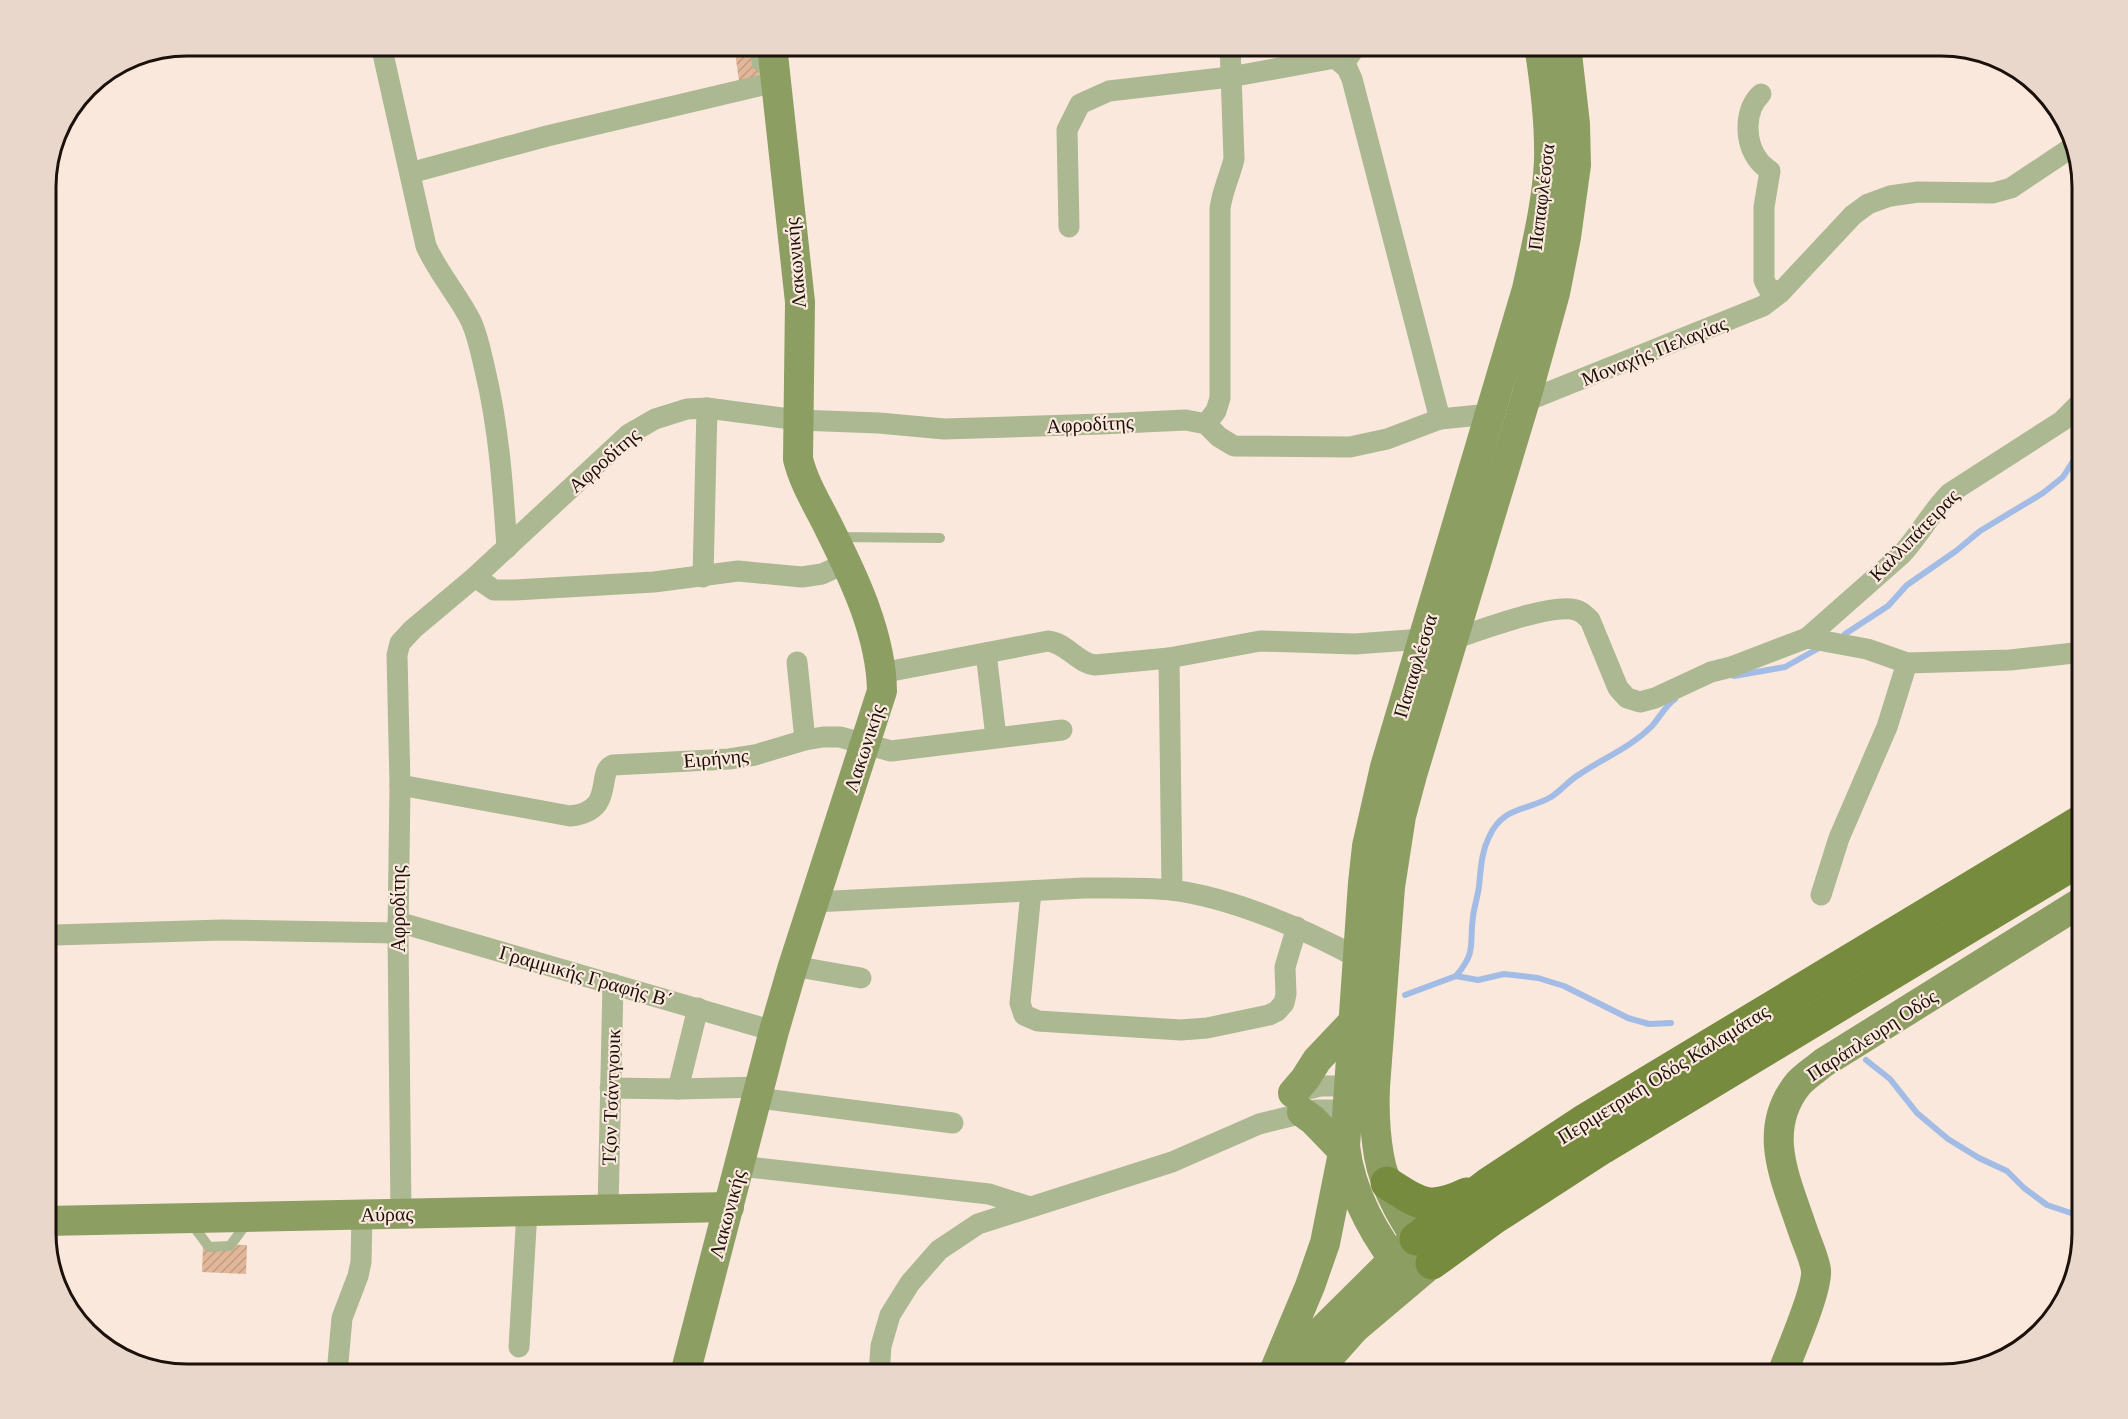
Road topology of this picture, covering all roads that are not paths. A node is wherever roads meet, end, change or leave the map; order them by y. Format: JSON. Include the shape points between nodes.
{"nodes":[{"id":1,"x":383,"y":56,"type":"edge"},
{"id":2,"x":756,"y":56,"type":"edge"},
{"id":3,"x":773,"y":56,"type":"edge"},
{"id":4,"x":1230,"y":56,"type":"edge"},
{"id":5,"x":1356,"y":56,"type":"edge"},
{"id":6,"x":1540,"y":56,"type":"edge"},
{"id":7,"x":1567,"y":56,"type":"edge"},
{"id":8,"x":1347,"y":68,"type":"junction"},
{"id":9,"x":1230,"y":77,"type":"junction"},
{"id":10,"x":776,"y":80,"type":"junction"},
{"id":11,"x":1761,"y":93,"type":"dead end"},
{"id":12,"x":2067,"y":150,"type":"edge"},
{"id":13,"x":410,"y":173,"type":"junction"},
{"id":14,"x":1069,"y":227,"type":"dead end"},
{"id":15,"x":1780,"y":293,"type":"junction"},
{"id":16,"x":1524,"y":402,"type":"junction"},
{"id":17,"x":707,"y":408,"type":"junction"},
{"id":18,"x":2072,"y":411,"type":"edge"},
{"id":19,"x":1490,"y":414,"type":"junction"},
{"id":20,"x":1440,"y":419,"type":"junction"},
{"id":21,"x":798,"y":420,"type":"junction"},
{"id":22,"x":1206,"y":424,"type":"junction"},
{"id":23,"x":940,"y":538,"type":"dead end"},
{"id":24,"x":507,"y":548,"type":"junction"},
{"id":25,"x":840,"y":550,"type":"junction"},
{"id":26,"x":475,"y":577,"type":"junction"},
{"id":27,"x":703,"y":577,"type":"junction"},
{"id":28,"x":1807,"y":638,"type":"junction"},
{"id":29,"x":1423,"y":639,"type":"junction"},
{"id":30,"x":1453,"y":639,"type":"junction"},
{"id":31,"x":986,"y":653,"type":"junction"},
{"id":32,"x":2072,"y":653,"type":"edge"},
{"id":33,"x":1169,"y":658,"type":"junction"},
{"id":34,"x":797,"y":662,"type":"dead end"},
{"id":35,"x":1907,"y":663,"type":"junction"},
{"id":36,"x":881,"y":673,"type":"junction"},
{"id":37,"x":1062,"y":730,"type":"dead end"},
{"id":38,"x":996,"y":737,"type":"junction"},
{"id":39,"x":805,"y":740,"type":"junction"},
{"id":40,"x":864,"y":745,"type":"junction"},
{"id":41,"x":400,"y":785,"type":"junction"},
{"id":42,"x":2072,"y":827,"type":"edge"},
{"id":43,"x":2072,"y":865,"type":"edge"},
{"id":44,"x":1172,"y":890,"type":"junction"},
{"id":45,"x":1031,"y":892,"type":"junction"},
{"id":46,"x":1821,"y":895,"type":"dead end"},
{"id":47,"x":815,"y":902,"type":"junction"},
{"id":48,"x":2072,"y":908,"type":"edge"},
{"id":49,"x":398,"y":927,"type":"junction"},
{"id":50,"x":1297,"y":927,"type":"junction"},
{"id":51,"x":56,"y":935,"type":"edge"},
{"id":52,"x":1358,"y":958,"type":"junction"},
{"id":53,"x":793,"y":966,"type":"junction"},
{"id":54,"x":861,"y":978,"type":"dead end"},
{"id":55,"x":614,"y":984,"type":"junction"},
{"id":56,"x":698,"y":1008,"type":"junction"},
{"id":57,"x":1354,"y":1021,"type":"junction"},
{"id":58,"x":774,"y":1030,"type":"junction"},
{"id":59,"x":610,"y":1088,"type":"junction"},
{"id":60,"x":678,"y":1089,"type":"junction"},
{"id":61,"x":759,"y":1092,"type":"junction"},
{"id":62,"x":1362,"y":1098,"type":"junction"},
{"id":63,"x":1297,"y":1103,"type":"junction"},
{"id":64,"x":953,"y":1123,"type":"dead end"},
{"id":65,"x":1344,"y":1149,"type":"junction"},
{"id":66,"x":740,"y":1166,"type":"junction"},
{"id":67,"x":1387,"y":1183,"type":"junction"},
{"id":68,"x":1488,"y":1184,"type":"junction"},
{"id":69,"x":1030,"y":1206,"type":"junction"},
{"id":70,"x":729,"y":1207,"type":"junction"},
{"id":71,"x":608,"y":1209,"type":"junction"},
{"id":72,"x":527,"y":1211,"type":"junction"},
{"id":73,"x":401,"y":1214,"type":"junction"},
{"id":74,"x":362,"y":1215,"type":"junction"},
{"id":75,"x":56,"y":1221,"type":"edge"},
{"id":76,"x":1413,"y":1260,"type":"junction"},
{"id":77,"x":519,"y":1347,"type":"dead end"},
{"id":78,"x":338,"y":1364,"type":"edge"},
{"id":79,"x":688,"y":1364,"type":"edge"},
{"id":80,"x":880,"y":1364,"type":"edge"},
{"id":81,"x":1277,"y":1364,"type":"edge"},
{"id":82,"x":1291,"y":1364,"type":"edge"},
{"id":83,"x":1323,"y":1364,"type":"edge"},
{"id":84,"x":1786,"y":1364,"type":"edge"}],
"edges":[{"from":1,"to":13,"type":"street"},
{"from":2,"to":10,"type":"lane","via":[[757,65]]},
{"from":3,"to":10,"type":"main road","name":"Λακωνικής"},
{"from":4,"to":9,"type":"street"},
{"from":5,"to":8,"type":"lane"},
{"from":6,"to":19,"type":"main road","name":"Παπαφλέσσα","via":[[1549,124],[1546,194],[1527,289]]},
{"from":7,"to":16,"type":"main road","name":"Παπαφλέσσα","via":[[1575,124],[1572,202],[1554,293]]},
{"from":8,"to":9,"type":"street","via":[[1331,57]]},
{"from":8,"to":20,"type":"street"},
{"from":9,"to":14,"type":"street","via":[[1109,91],[1080,104],[1067,130]]},
{"from":9,"to":22,"type":"street","via":[[1234,159],[1220,209],[1220,398]]},
{"from":10,"to":13,"type":"street"},
{"from":10,"to":21,"type":"main road","name":"Λακωνικής","via":[[800,302]]},
{"from":11,"to":15,"type":"street","via":[[1752,102],[1748,132],[1759,161],[1770,171],[1764,207],[1764,280],[1768,288]]},
{"from":12,"to":15,"type":"street","name":"Μοναχής Πελαγίας","via":[[2011,188],[1994,193],[1918,192],[1868,204]]},
{"from":13,"to":24,"type":"street","via":[[426,246],[470,319],[480,347],[501,459]]},
{"from":15,"to":16,"type":"street","name":"Μοναχής Πελαγίας","via":[[1748,313]]},
{"from":16,"to":30,"type":"main road","name":"Παπαφλέσσα"},
{"from":17,"to":21,"type":"street","name":"Αφροδίτης"},
{"from":17,"to":24,"type":"street","name":"Αφροδίτης","via":[[663,416],[629,435]]},
{"from":17,"to":27,"type":"street"},
{"from":18,"to":28,"type":"street","name":"Καλλιπάτειρας","via":[[1950,493],[1915,541]]},
{"from":19,"to":20,"type":"street"},
{"from":19,"to":29,"type":"main road","name":"Παπαφλέσσα"},
{"from":20,"to":22,"type":"street","via":[[1387,439],[1350,447],[1234,446]]},
{"from":21,"to":22,"type":"street","name":"Αφροδίτης","via":[[944,429],[1164,420]]},
{"from":21,"to":25,"type":"main road","name":"Λακωνικής","via":[[800,467]]},
{"from":23,"to":25,"type":"lane"},
{"from":24,"to":26,"type":"street","name":"Αφροδίτης"},
{"from":25,"to":27,"type":"street","via":[[822,574],[802,577],[738,572]]},
{"from":25,"to":36,"type":"main road","name":"Λακωνικής","via":[[871,628]]},
{"from":26,"to":27,"type":"street","via":[[494,590],[503,591]]},
{"from":26,"to":41,"type":"street","name":"Αφροδίτης","via":[[413,629],[398,648]]},
{"from":28,"to":30,"type":"street","via":[[1640,702],[1627,698],[1618,688],[1590,620],[1583,612],[1548,611]]},
{"from":28,"to":35,"type":"street","via":[[1867,649]]},
{"from":29,"to":33,"type":"street","via":[[1355,644],[1260,641]]},
{"from":29,"to":52,"type":"main road","name":"Παπαφλέσσα","via":[[1375,811],[1363,883]]},
{"from":30,"to":62,"type":"main road","name":"Παπαφλέσσα","via":[[1412,775],[1394,853]]},
{"from":31,"to":33,"type":"street","via":[[1048,641],[1060,644],[1092,665]]},
{"from":31,"to":36,"type":"street"},
{"from":31,"to":38,"type":"street"},
{"from":32,"to":35,"type":"street","via":[[2010,660]]},
{"from":33,"to":44,"type":"street"},
{"from":34,"to":39,"type":"street"},
{"from":35,"to":46,"type":"street","via":[[1887,727],[1839,838]]},
{"from":36,"to":40,"type":"main road","name":"Λακωνικής","via":[[880,698]]},
{"from":37,"to":38,"type":"street","name":"Ειρήνης"},
{"from":38,"to":40,"type":"street","name":"Ειρήνης","via":[[896,751]]},
{"from":39,"to":40,"type":"street","name":"Ειρήνης","via":[[835,737]]},
{"from":39,"to":41,"type":"street","name":"Ειρήνης","via":[[729,759],[609,766],[600,800],[586,811],[570,816]]},
{"from":40,"to":47,"type":"main road","name":"Λακωνικής"},
{"from":41,"to":49,"type":"street","name":"Αφροδίτης"},
{"from":42,"to":68,"type":"main road","name":"Περιμετρική Οδός Καλαμάτας","via":[[1582,1122]]},
{"from":43,"to":76,"type":"main road","name":"Περιμετρική Οδός Καλαμάτας","via":[[1602,1148],[1494,1218]]},
{"from":44,"to":45,"type":"street","via":[[1122,887]]},
{"from":44,"to":50,"type":"street"},
{"from":45,"to":47,"type":"street"},
{"from":45,"to":50,"type":"street","via":[[1020,1004],[1024,1015],[1038,1021],[1181,1030],[1269,1015],[1284,1003],[1285,967]]},
{"from":47,"to":53,"type":"main road","name":"Λακωνικής"},
{"from":48,"to":84,"type":"main road","name":"Παράπλευρη Οδός","via":[[1823,1064],[1800,1082],[1786,1102],[1780,1125],[1781,1169],[1816,1271]]},
{"from":49,"to":51,"type":"street","name":"Γραμμικής Γραφής Β΄"},
{"from":49,"to":55,"type":"street","name":"Γραμμικής Γραφής Β΄"},
{"from":49,"to":73,"type":"street","name":"Αφροδίτης"},
{"from":50,"to":52,"type":"street"},
{"from":52,"to":57,"type":"main road","name":"Παπαφλέσσα"},
{"from":53,"to":54,"type":"street"},
{"from":53,"to":58,"type":"main road","name":"Λακωνικής"},
{"from":55,"to":56,"type":"street","name":"Γραμμικής Γραφής Β΄"},
{"from":55,"to":59,"type":"street","name":"Τζον Τσάντγουικ"},
{"from":56,"to":58,"type":"street","name":"Γραμμικής Γραφής Β΄"},
{"from":56,"to":60,"type":"street"},
{"from":57,"to":62,"type":"main road","name":"Παπαφλέσσα"},
{"from":57,"to":63,"type":"main road","via":[[1317,1060]]},
{"from":58,"to":61,"type":"main road","name":"Λακωνικής"},
{"from":59,"to":60,"type":"street"},
{"from":59,"to":71,"type":"street","name":"Τζον Τσάντγουικ"},
{"from":60,"to":61,"type":"street"},
{"from":61,"to":64,"type":"street"},
{"from":61,"to":66,"type":"main road","name":"Λακωνικής"},
{"from":62,"to":63,"type":"street"},
{"from":62,"to":65,"type":"main road","name":"Παπαφλέσσα"},
{"from":62,"to":67,"type":"main road","name":"Παπαφλέσσα"},
{"from":63,"to":65,"type":"main road"},
{"from":63,"to":69,"type":"street","via":[[1172,1162]]},
{"from":65,"to":76,"type":"main road","name":"Παπαφλέσσα","via":[[1356,1194]]},
{"from":65,"to":81,"type":"main road","via":[[1325,1243]]},
{"from":66,"to":69,"type":"street","via":[[989,1194]]},
{"from":66,"to":70,"type":"main road","name":"Λακωνικής"},
{"from":67,"to":68,"type":"main road","via":[[1409,1197],[1434,1205]]},
{"from":67,"to":76,"type":"main road","name":"Παπαφλέσσα"},
{"from":68,"to":76,"type":"main road","name":"Περιμετρική Οδός Καλαμάτας"},
{"from":69,"to":80,"type":"street","via":[[978,1224],[939,1250],[910,1283],[890,1315]]},
{"from":70,"to":71,"type":"main road","name":"Αύρας"},
{"from":70,"to":79,"type":"main road","name":"Λακωνικής"},
{"from":71,"to":72,"type":"main road","name":"Αύρας"},
{"from":72,"to":73,"type":"main road","name":"Αύρας"},
{"from":72,"to":77,"type":"street"},
{"from":73,"to":74,"type":"main road","name":"Αύρας"},
{"from":74,"to":75,"type":"main road","name":"Αύρας"},
{"from":74,"to":78,"type":"street","via":[[361,1262],[342,1318]]},
{"from":76,"to":82,"type":"main road","name":"Περιμετρική Οδός Καλαμάτας"},
{"from":76,"to":83,"type":"main road"}]}
